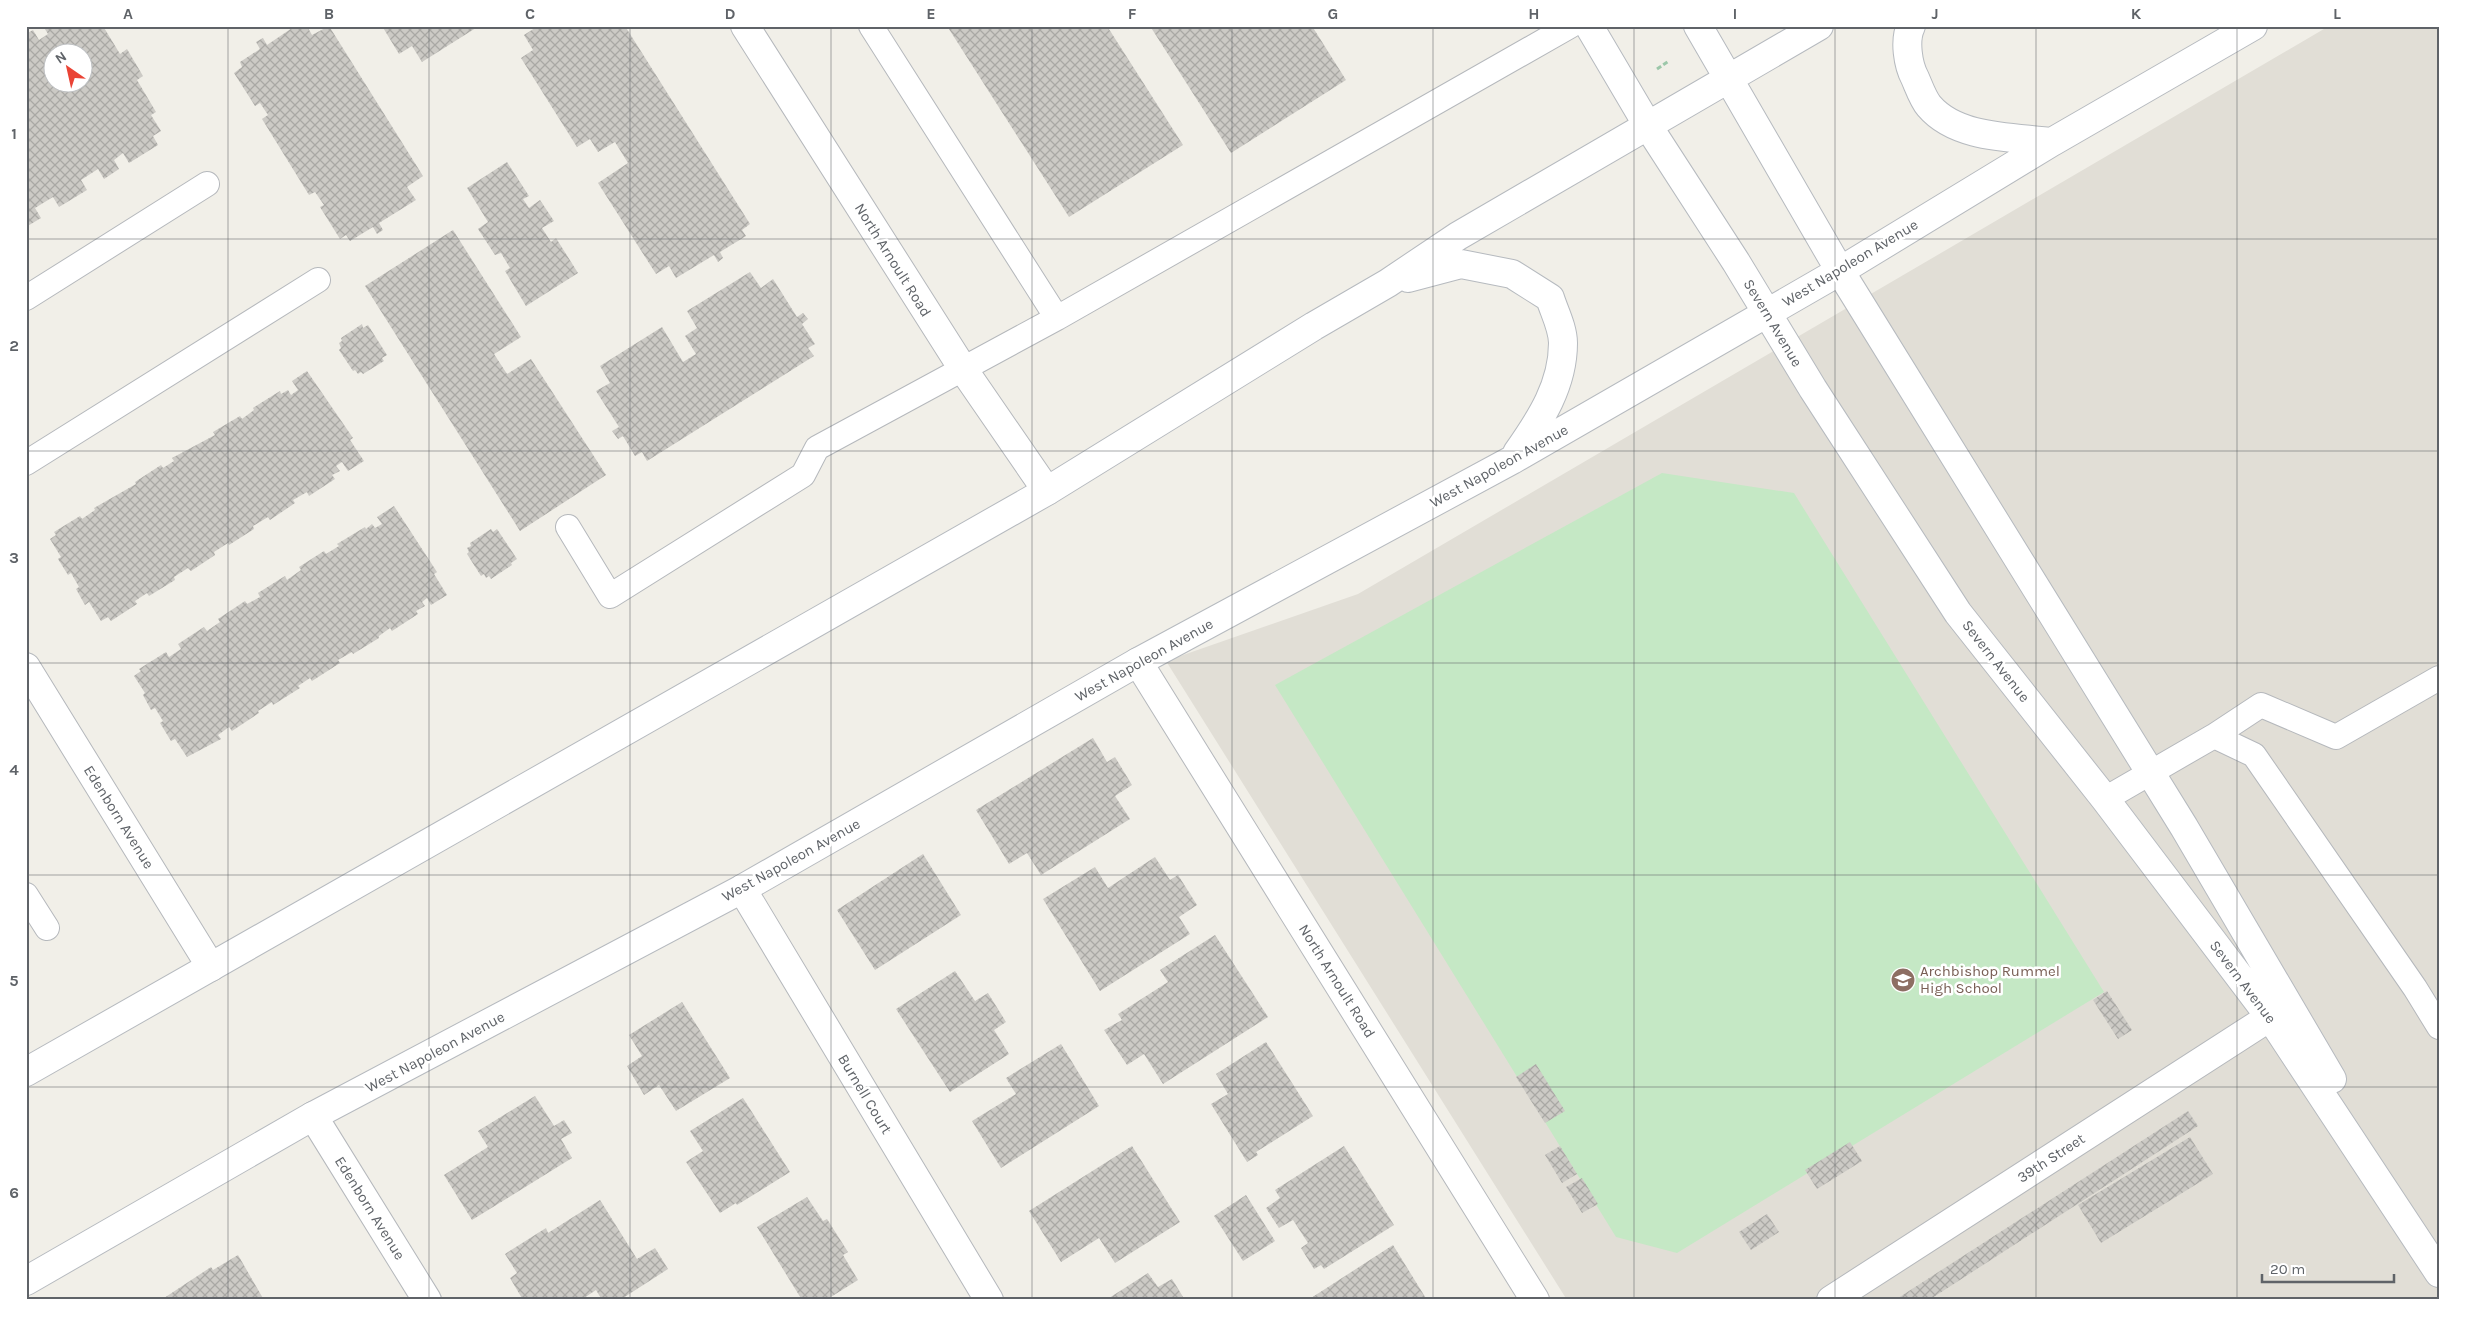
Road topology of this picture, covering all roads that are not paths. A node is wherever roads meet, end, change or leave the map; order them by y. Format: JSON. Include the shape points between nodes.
{"nodes":[{"id":1,"x":745,"y":26,"type":"edge"},
{"id":2,"x":871,"y":26,"type":"edge"},
{"id":3,"x":1570,"y":26,"type":"edge"},
{"id":4,"x":1588,"y":26,"type":"edge"},
{"id":5,"x":1698,"y":26,"type":"edge"},
{"id":6,"x":1819,"y":26,"type":"edge"},
{"id":7,"x":1911,"y":26,"type":"edge"},
{"id":8,"x":2254,"y":26,"type":"edge"},
{"id":9,"x":1728,"y":80,"type":"junction"},
{"id":10,"x":1648,"y":126,"type":"junction"},
{"id":11,"x":2052,"y":142,"type":"junction"},
{"id":12,"x":207,"y":184,"type":"dead end"},
{"id":13,"x":1840,"y":271,"type":"junction"},
{"id":14,"x":318,"y":280,"type":"dead end"},
{"id":15,"x":1388,"y":283,"type":"junction"},
{"id":16,"x":26,"y":298,"type":"edge"},
{"id":17,"x":1766,"y":312,"type":"junction"},
{"id":18,"x":1057,"y":318,"type":"junction"},
{"id":19,"x":963,"y":369,"type":"junction"},
{"id":20,"x":1512,"y":460,"type":"junction"},
{"id":21,"x":26,"y":463,"type":"edge"},
{"id":22,"x":1047,"y":490,"type":"junction"},
{"id":23,"x":568,"y":527,"type":"dead end"},
{"id":24,"x":1138,"y":662,"type":"junction"},
{"id":25,"x":26,"y":667,"type":"edge"},
{"id":26,"x":2439,"y":678,"type":"edge"},
{"id":27,"x":2214,"y":736,"type":"junction"},
{"id":28,"x":2149,"y":771,"type":"junction"},
{"id":29,"x":2104,"y":799,"type":"junction"},
{"id":30,"x":742,"y":888,"type":"junction"},
{"id":31,"x":26,"y":895,"type":"edge"},
{"id":32,"x":47,"y":928,"type":"dead end"},
{"id":33,"x":211,"y":967,"type":"junction"},
{"id":34,"x":2270,"y":1017,"type":"junction"},
{"id":35,"x":2439,"y":1027,"type":"edge"},
{"id":36,"x":26,"y":1072,"type":"edge"},
{"id":37,"x":314,"y":1116,"type":"junction"},
{"id":38,"x":2439,"y":1261,"type":"edge"},
{"id":39,"x":2439,"y":1272,"type":"edge"},
{"id":40,"x":26,"y":1281,"type":"edge"},
{"id":41,"x":428,"y":1300,"type":"edge"},
{"id":42,"x":989,"y":1300,"type":"edge"},
{"id":43,"x":1535,"y":1300,"type":"edge"},
{"id":44,"x":1831,"y":1300,"type":"edge"}],
"edges":[{"from":1,"to":19,"type":"street","name":"North Arnoult Road"},
{"from":2,"to":18,"type":"lane"},
{"from":3,"to":18,"type":"lane"},
{"from":4,"to":10,"type":"street","name":"Severn Avenue"},
{"from":5,"to":9,"type":"street","name":"Severn Avenue"},
{"from":6,"to":9,"type":"street"},
{"from":7,"to":11,"type":"street","via":[[1908,33],[1910,69],[1929,106],[1956,126]]},
{"from":8,"to":11,"type":"street","name":"West Napoleon Avenue"},
{"from":9,"to":10,"type":"street"},
{"from":9,"to":13,"type":"street","name":"Severn Avenue"},
{"from":10,"to":15,"type":"street","via":[[1458,236]]},
{"from":10,"to":17,"type":"street","name":"Severn Avenue"},
{"from":11,"to":13,"type":"street","name":"West Napoleon Avenue"},
{"from":12,"to":16,"type":"lane"},
{"from":13,"to":17,"type":"street","name":"West Napoleon Avenue"},
{"from":13,"to":28,"type":"street","name":"Severn Avenue"},
{"from":14,"to":21,"type":"lane"},
{"from":15,"to":20,"type":"street","via":[[1461,264],[1512,274],[1550,298],[1563,341],[1558,382],[1538,424]]},
{"from":15,"to":22,"type":"street"},
{"from":17,"to":20,"type":"street","name":"West Napoleon Avenue"},
{"from":17,"to":29,"type":"street","name":"Severn Avenue","via":[[1958,613]]},
{"from":18,"to":19,"type":"lane"},
{"from":19,"to":22,"type":"street","name":"North Arnoult Road"},
{"from":19,"to":23,"type":"lane","via":[[817,448],[803,475],[610,596]]},
{"from":20,"to":24,"type":"street","name":"West Napoleon Avenue"},
{"from":22,"to":33,"type":"street"},
{"from":24,"to":30,"type":"street","name":"West Napoleon Avenue"},
{"from":24,"to":43,"type":"street","name":"North Arnoult Road"},
{"from":25,"to":33,"type":"street","name":"Edenborn Avenue"},
{"from":26,"to":27,"type":"lane","via":[[2336,737],[2261,705]]},
{"from":27,"to":28,"type":"lane"},
{"from":27,"to":35,"type":"lane","via":[[2254,755]]},
{"from":28,"to":29,"type":"lane"},
{"from":28,"to":38,"type":"street","name":"Severn Avenue"},
{"from":29,"to":34,"type":"street","name":"Severn Avenue"},
{"from":30,"to":37,"type":"street","name":"West Napoleon Avenue"},
{"from":30,"to":42,"type":"street","name":"Burnell Court"},
{"from":31,"to":32,"type":"lane"},
{"from":33,"to":36,"type":"street"},
{"from":34,"to":39,"type":"street","name":"Severn Avenue"},
{"from":34,"to":44,"type":"street","name":"39th Street"},
{"from":37,"to":40,"type":"street","name":"West Napoleon Avenue"},
{"from":37,"to":41,"type":"street","name":"Edenborn Avenue"}]}
